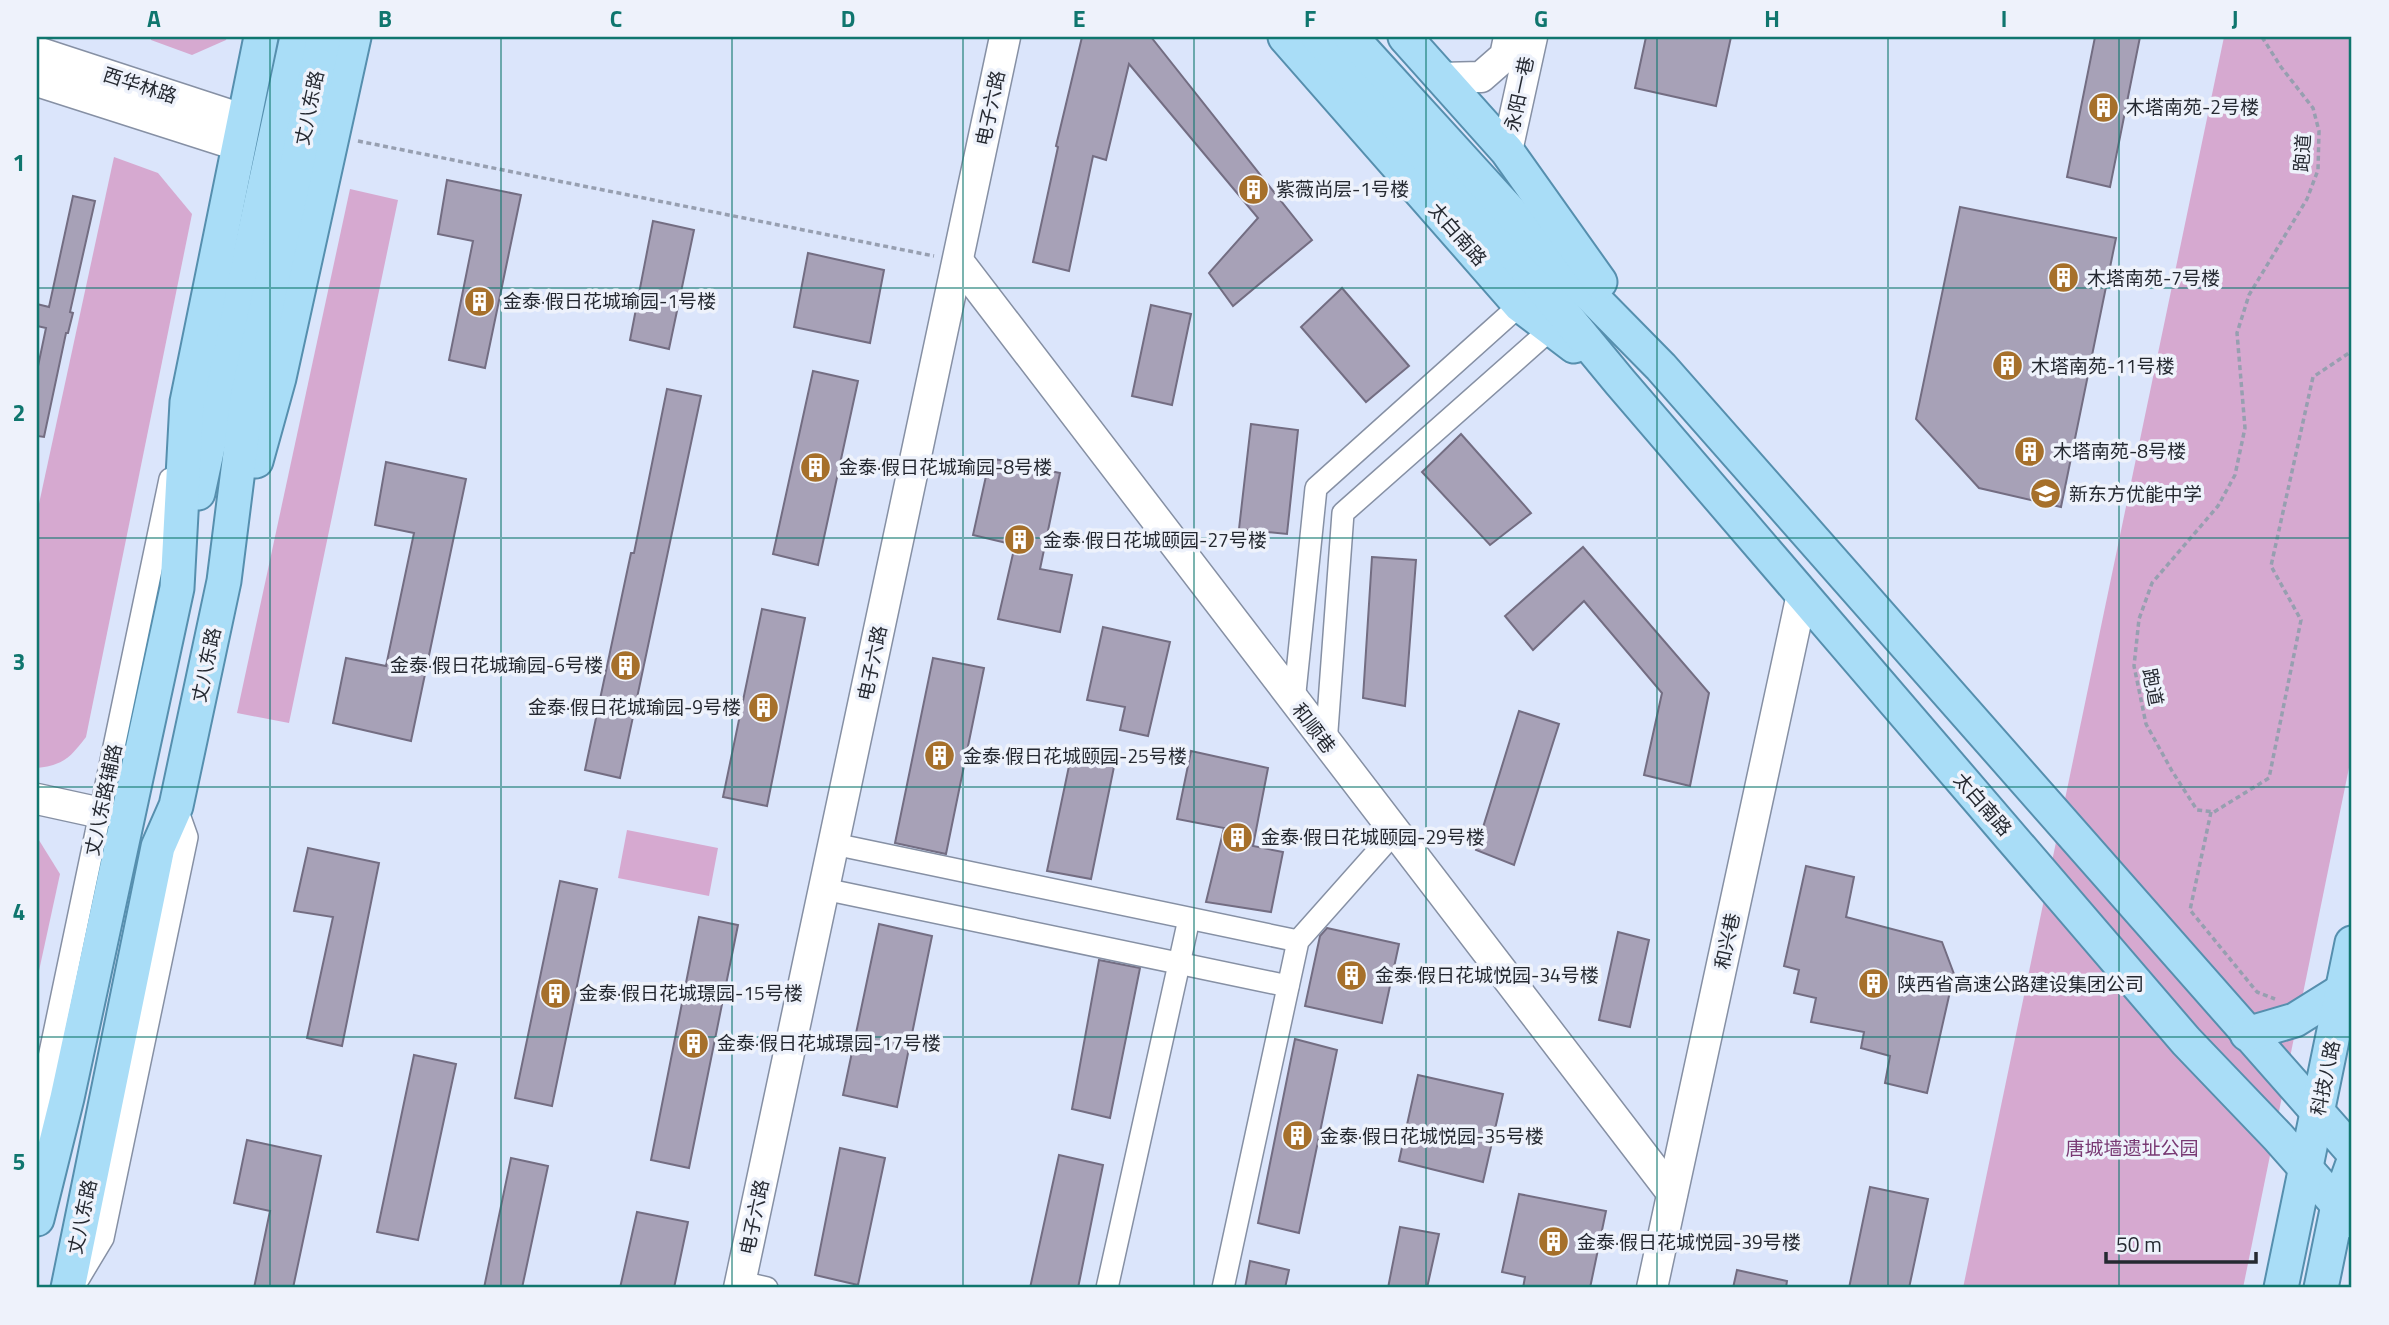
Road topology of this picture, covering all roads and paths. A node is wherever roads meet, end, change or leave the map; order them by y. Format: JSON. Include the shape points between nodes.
{"nodes":[{"id":1,"x":261,"y":37,"type":"edge"},
{"id":2,"x":297,"y":37,"type":"edge"},
{"id":3,"x":324,"y":37,"type":"edge"},
{"id":4,"x":354,"y":37,"type":"edge"},
{"id":5,"x":1004,"y":37,"type":"edge"},
{"id":6,"x":1285,"y":37,"type":"edge"},
{"id":7,"x":1318,"y":37,"type":"edge"},
{"id":8,"x":1351,"y":37,"type":"edge"},
{"id":9,"x":1405,"y":37,"type":"edge"},
{"id":10,"x":1509,"y":37,"type":"edge"},
{"id":11,"x":1532,"y":37,"type":"edge"},
{"id":12,"x":2262,"y":37,"type":"edge"},
{"id":13,"x":37,"y":52,"type":"edge"},
{"id":14,"x":1440,"y":78,"type":"junction"},
{"id":15,"x":37,"y":81,"type":"edge"},
{"id":16,"x":240,"y":132,"type":"junction"},
{"id":17,"x":332,"y":136,"type":"junction"},
{"id":18,"x":1507,"y":151,"type":"junction"},
{"id":19,"x":1526,"y":247,"type":"junction"},
{"id":20,"x":958,"y":261,"type":"junction"},
{"id":21,"x":1521,"y":305,"type":"junction"},
{"id":22,"x":1551,"y":329,"type":"junction"},
{"id":23,"x":2352,"y":351,"type":"edge"},
{"id":24,"x":1661,"y":367,"type":"junction"},
{"id":25,"x":1620,"y":382,"type":"junction"},
{"id":26,"x":217,"y":400,"type":"junction"},
{"id":27,"x":223,"y":581,"type":"junction"},
{"id":28,"x":1802,"y":594,"type":"junction"},
{"id":29,"x":1294,"y":702,"type":"junction"},
{"id":30,"x":1326,"y":744,"type":"junction"},
{"id":31,"x":37,"y":799,"type":"edge"},
{"id":32,"x":176,"y":806,"type":"junction"},
{"id":33,"x":2211,"y":811,"type":"junction"},
{"id":34,"x":101,"y":813,"type":"junction"},
{"id":35,"x":1394,"y":833,"type":"junction"},
{"id":36,"x":122,"y":839,"type":"junction"},
{"id":37,"x":834,"y":844,"type":"junction"},
{"id":38,"x":159,"y":847,"type":"junction"},
{"id":39,"x":824,"y":888,"type":"junction"},
{"id":40,"x":1189,"y":919,"type":"junction"},
{"id":41,"x":1298,"y":941,"type":"junction"},
{"id":42,"x":2352,"y":943,"type":"edge"},
{"id":43,"x":1179,"y":963,"type":"junction"},
{"id":44,"x":1288,"y":986,"type":"junction"},
{"id":45,"x":2343,"y":990,"type":"junction"},
{"id":46,"x":2278,"y":1000,"type":"dead end"},
{"id":47,"x":2247,"y":1034,"type":"junction"},
{"id":48,"x":2317,"y":1114,"type":"junction"},
{"id":49,"x":2352,"y":1151,"type":"edge"},
{"id":50,"x":2352,"y":1166,"type":"edge"},
{"id":51,"x":2304,"y":1182,"type":"junction"},
{"id":52,"x":1672,"y":1193,"type":"junction"},
{"id":53,"x":39,"y":1210,"type":"edge"},
{"id":54,"x":2341,"y":1221,"type":"edge"},
{"id":55,"x":749,"y":1286,"type":"edge"},
{"id":56,"x":68,"y":1288,"type":"edge"},
{"id":57,"x":74,"y":1288,"type":"edge"},
{"id":58,"x":1107,"y":1288,"type":"edge"},
{"id":59,"x":1223,"y":1288,"type":"edge"},
{"id":60,"x":1652,"y":1288,"type":"edge"},
{"id":61,"x":2261,"y":1288,"type":"edge"},
{"id":62,"x":2281,"y":1288,"type":"edge"},
{"id":63,"x":2321,"y":1288,"type":"edge"},
{"id":64,"x":2343,"y":1288,"type":"edge"}],
"edges":[{"from":1,"to":16,"type":"main road","name":"丈八东路"},
{"from":2,"to":26,"type":"main road","name":"丈八东路"},
{"from":3,"to":26,"type":"main road","name":"丈八东路"},
{"from":4,"to":17,"type":"main road"},
{"from":5,"to":20,"type":"street","name":"电子六路"},
{"from":6,"to":21,"type":"main road","name":"太白南路"},
{"from":7,"to":19,"type":"main road","name":"太白南路"},
{"from":8,"to":19,"type":"main road","name":"太白南路"},
{"from":9,"to":14,"type":"main road","name":"太白南路"},
{"from":10,"to":14,"type":"street","name":"永阳一巷","via":[[1505,56],[1481,77]]},
{"from":11,"to":18,"type":"street","name":"永阳一巷"},
{"from":12,"to":33,"type":"path","name":"跑道","via":[[2312,108],[2319,131],[2318,170],[2301,210],[2249,295],[2237,333],[2245,428],[2235,475],[2218,506],[2152,583],[2139,619],[2134,666],[2146,724],[2197,810]]},
{"from":13,"to":16,"type":"street","name":"西华林路"},
{"from":14,"to":18,"type":"main road","name":"太白南路"},
{"from":15,"to":16,"type":"street","name":"西华林路"},
{"from":16,"to":26,"type":"main road","name":"丈八东路"},
{"from":17,"to":20,"type":"path"},
{"from":17,"to":27,"type":"main road","via":[[279,378]]},
{"from":18,"to":24,"type":"main road","name":"太白南路"},
{"from":19,"to":24,"type":"main road","name":"太白南路"},
{"from":19,"to":25,"type":"main road","name":"太白南路"},
{"from":20,"to":29,"type":"street","name":"和顺巷"},
{"from":20,"to":37,"type":"street","name":"电子六路"},
{"from":21,"to":22,"type":"main road","name":"太白南路"},
{"from":21,"to":29,"type":"street","via":[[1316,488]]},
{"from":22,"to":25,"type":"main road","name":"太白南路"},
{"from":22,"to":30,"type":"street","via":[[1343,513]]},
{"from":23,"to":33,"type":"path","via":[[2312,377],[2271,566],[2301,620],[2269,778]]},
{"from":24,"to":47,"type":"main road","name":"太白南路"},
{"from":25,"to":28,"type":"main road","name":"太白南路"},
{"from":26,"to":27,"type":"main road","name":"丈八东路"},
{"from":26,"to":34,"type":"street","name":"丈八东路辅路"},
{"from":26,"to":36,"type":"main road","name":"丈八东路"},
{"from":27,"to":32,"type":"main road","name":"丈八东路"},
{"from":28,"to":51,"type":"main road","name":"太白南路","via":[[2186,1041],[2278,1137]]},
{"from":28,"to":52,"type":"street","name":"和兴巷"},
{"from":29,"to":30,"type":"street","name":"和顺巷"},
{"from":30,"to":35,"type":"street","name":"和顺巷"},
{"from":31,"to":34,"type":"street"},
{"from":32,"to":38,"type":"main road","name":"丈八东路"},
{"from":32,"to":57,"type":"street","via":[[187,837],[103,1238]]},
{"from":33,"to":46,"type":"path","via":[[2190,911],[2257,992]]},
{"from":34,"to":53,"type":"street","name":"丈八东路辅路","via":[[42,1091]]},
{"from":35,"to":41,"type":"street"},
{"from":35,"to":52,"type":"street","name":"和顺巷"},
{"from":36,"to":38,"type":"street"},
{"from":36,"to":53,"type":"main road","name":"丈八东路"},
{"from":37,"to":39,"type":"street","name":"电子六路"},
{"from":37,"to":40,"type":"street"},
{"from":38,"to":56,"type":"main road","name":"丈八东路"},
{"from":39,"to":43,"type":"street"},
{"from":39,"to":55,"type":"street","name":"电子六路"},
{"from":40,"to":41,"type":"street"},
{"from":40,"to":43,"type":"street"},
{"from":41,"to":44,"type":"street"},
{"from":42,"to":45,"type":"main road","name":"科技八路"},
{"from":43,"to":44,"type":"street"},
{"from":43,"to":58,"type":"street"},
{"from":44,"to":59,"type":"street"},
{"from":45,"to":47,"type":"main road","via":[[2295,1020]]},
{"from":45,"to":48,"type":"main road","name":"科技八路"},
{"from":47,"to":48,"type":"main road","name":"太白南路"},
{"from":48,"to":49,"type":"main road","name":"太白南路"},
{"from":48,"to":51,"type":"main road","name":"科技八路"},
{"from":50,"to":54,"type":"main road"},
{"from":51,"to":54,"type":"main road","name":"太白南路"},
{"from":51,"to":61,"type":"main road","via":[[2278,1203]]},
{"from":51,"to":62,"type":"main road","name":"科技八路"},
{"from":52,"to":60,"type":"street","name":"和兴巷"},
{"from":54,"to":63,"type":"main road"},
{"from":54,"to":64,"type":"main road"}]}
